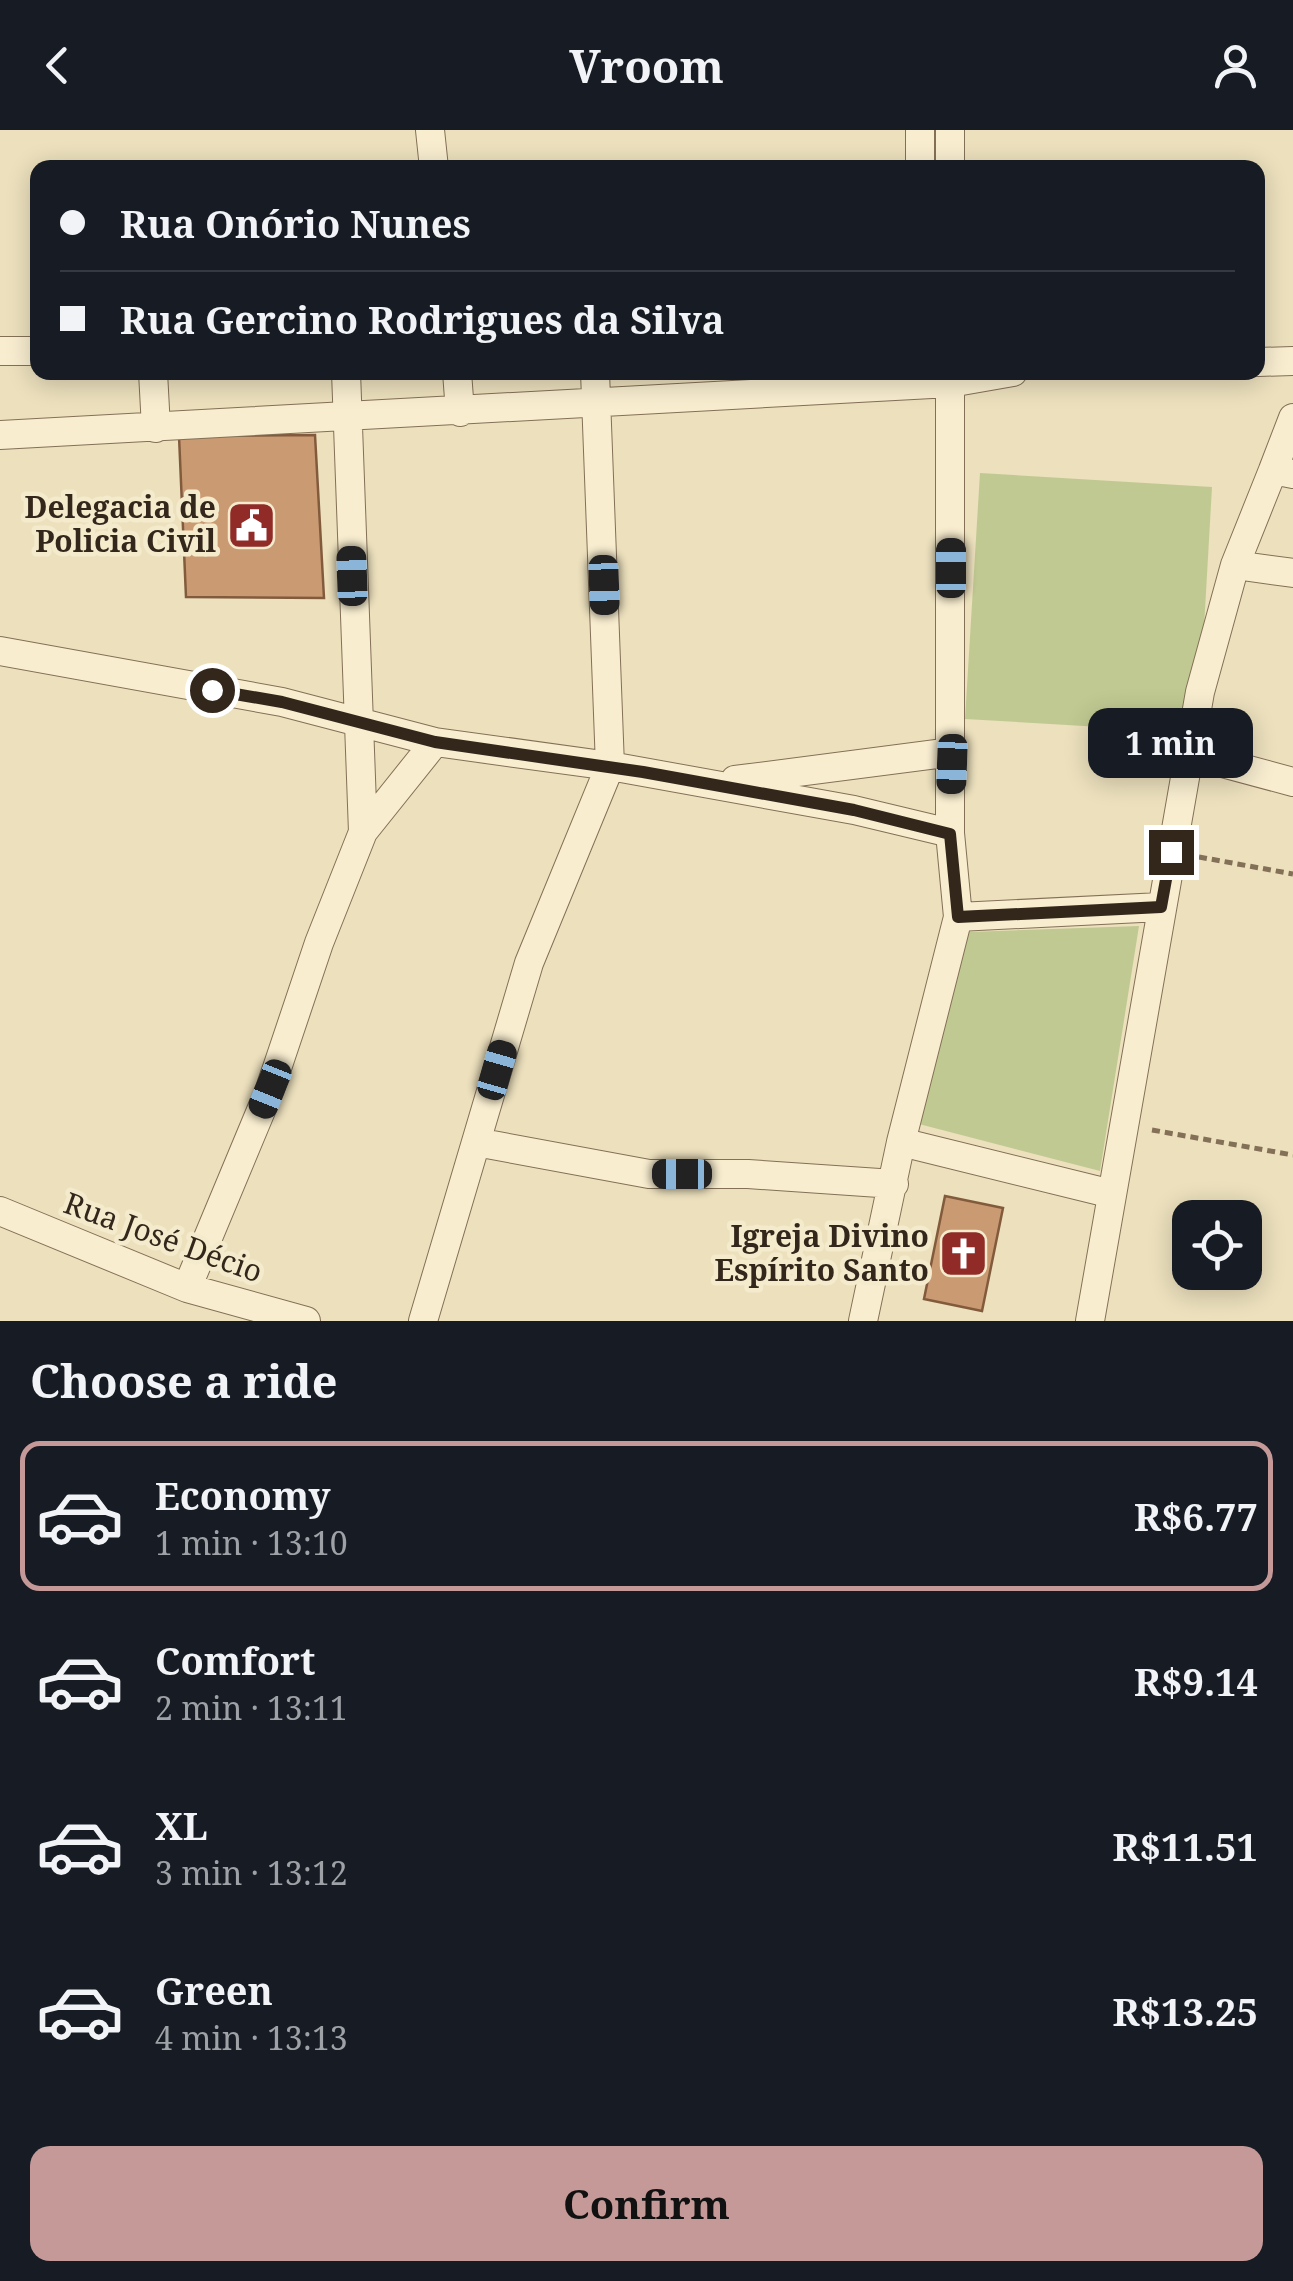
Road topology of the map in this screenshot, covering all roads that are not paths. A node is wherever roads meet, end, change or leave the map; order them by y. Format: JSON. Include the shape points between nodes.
{"nodes":[{"id":1,"x":430,"y":130,"type":"edge"},
{"id":2,"x":920,"y":130,"type":"edge"},
{"id":3,"x":950,"y":130,"type":"edge"},
{"id":4,"x":433,"y":160,"type":"edge"},
{"id":5,"x":920,"y":160,"type":"edge"},
{"id":6,"x":950,"y":160,"type":"edge"},
{"id":7,"x":0,"y":351,"type":"edge"},
{"id":8,"x":30,"y":351,"type":"edge"},
{"id":9,"x":1293,"y":361,"type":"edge"},
{"id":10,"x":1265,"y":362,"type":"edge"},
{"id":11,"x":153,"y":380,"type":"edge"},
{"id":12,"x":346,"y":380,"type":"edge"},
{"id":13,"x":458,"y":380,"type":"edge"},
{"id":14,"x":596,"y":380,"type":"edge"},
{"id":15,"x":897,"y":380,"type":"edge"},
{"id":16,"x":950,"y":380,"type":"edge"},
{"id":17,"x":597,"y":404,"type":"junction"},
{"id":18,"x":460,"y":412,"type":"junction"},
{"id":19,"x":1293,"y":418,"type":"edge"},
{"id":20,"x":346,"y":419,"type":"junction"},
{"id":21,"x":156,"y":428,"type":"junction"},
{"id":22,"x":0,"y":435,"type":"edge"},
{"id":23,"x":1283,"y":472,"type":"edge"},
{"id":24,"x":1235,"y":564,"type":"junction"},
{"id":25,"x":1293,"y":572,"type":"edge"},
{"id":26,"x":0,"y":651,"type":"edge"},
{"id":27,"x":361,"y":722,"type":"junction"},
{"id":28,"x":435,"y":742,"type":"junction"},
{"id":29,"x":952,"y":752,"type":"junction"},
{"id":30,"x":1189,"y":754,"type":"junction"},
{"id":31,"x":610,"y":766,"type":"junction"},
{"id":32,"x":1293,"y":782,"type":"edge"},
{"id":33,"x":708,"y":783,"type":"junction"},
{"id":34,"x":363,"y":832,"type":"junction"},
{"id":35,"x":950,"y":834,"type":"junction"},
{"id":36,"x":1161,"y":907,"type":"junction"},
{"id":37,"x":958,"y":917,"type":"junction"},
{"id":38,"x":476,"y":1142,"type":"junction"},
{"id":39,"x":901,"y":1142,"type":"junction"},
{"id":40,"x":894,"y":1184,"type":"junction"},
{"id":41,"x":1112,"y":1194,"type":"junction"},
{"id":42,"x":0,"y":1211,"type":"edge"},
{"id":43,"x":187,"y":1288,"type":"junction"},
{"id":44,"x":306,"y":1321,"type":"edge"},
{"id":45,"x":423,"y":1321,"type":"edge"},
{"id":46,"x":863,"y":1321,"type":"edge"},
{"id":47,"x":1090,"y":1321,"type":"edge"}],
"edges":[{"from":1,"to":4,"type":"street"},
{"from":2,"to":5,"type":"street"},
{"from":3,"to":6,"type":"street"},
{"from":7,"to":8,"type":"street"},
{"from":9,"to":10,"type":"street"},
{"from":11,"to":21,"type":"street"},
{"from":12,"to":20,"type":"street"},
{"from":13,"to":18,"type":"street"},
{"from":14,"to":17,"type":"street"},
{"from":15,"to":17,"type":"street"},
{"from":16,"to":29,"type":"street"},
{"from":17,"to":18,"type":"street"},
{"from":17,"to":31,"type":"street"},
{"from":18,"to":20,"type":"street"},
{"from":19,"to":23,"type":"street"},
{"from":20,"to":21,"type":"street"},
{"from":20,"to":27,"type":"street"},
{"from":21,"to":22,"type":"street"},
{"from":23,"to":24,"type":"street"},
{"from":24,"to":25,"type":"street"},
{"from":24,"to":30,"type":"street"},
{"from":26,"to":27,"type":"street"},
{"from":27,"to":28,"type":"street"},
{"from":27,"to":34,"type":"street"},
{"from":28,"to":31,"type":"street"},
{"from":28,"to":34,"type":"street"},
{"from":29,"to":33,"type":"street"},
{"from":29,"to":35,"type":"street"},
{"from":30,"to":32,"type":"street"},
{"from":30,"to":36,"type":"street"},
{"from":31,"to":33,"type":"street"},
{"from":31,"to":38,"type":"street","via":[[529,963]]},
{"from":33,"to":35,"type":"street"},
{"from":34,"to":43,"type":"street","via":[[270,1089]]},
{"from":35,"to":37,"type":"street"},
{"from":36,"to":37,"type":"street"},
{"from":36,"to":41,"type":"street"},
{"from":37,"to":39,"type":"street"},
{"from":38,"to":40,"type":"street","via":[[650,1174]]},
{"from":38,"to":45,"type":"street"},
{"from":39,"to":40,"type":"street"},
{"from":39,"to":41,"type":"street"},
{"from":40,"to":46,"type":"street"},
{"from":41,"to":47,"type":"street"},
{"from":42,"to":43,"type":"street","name":"Rua José Décio"},
{"from":43,"to":44,"type":"street","name":"Rua José Décio"}]}
